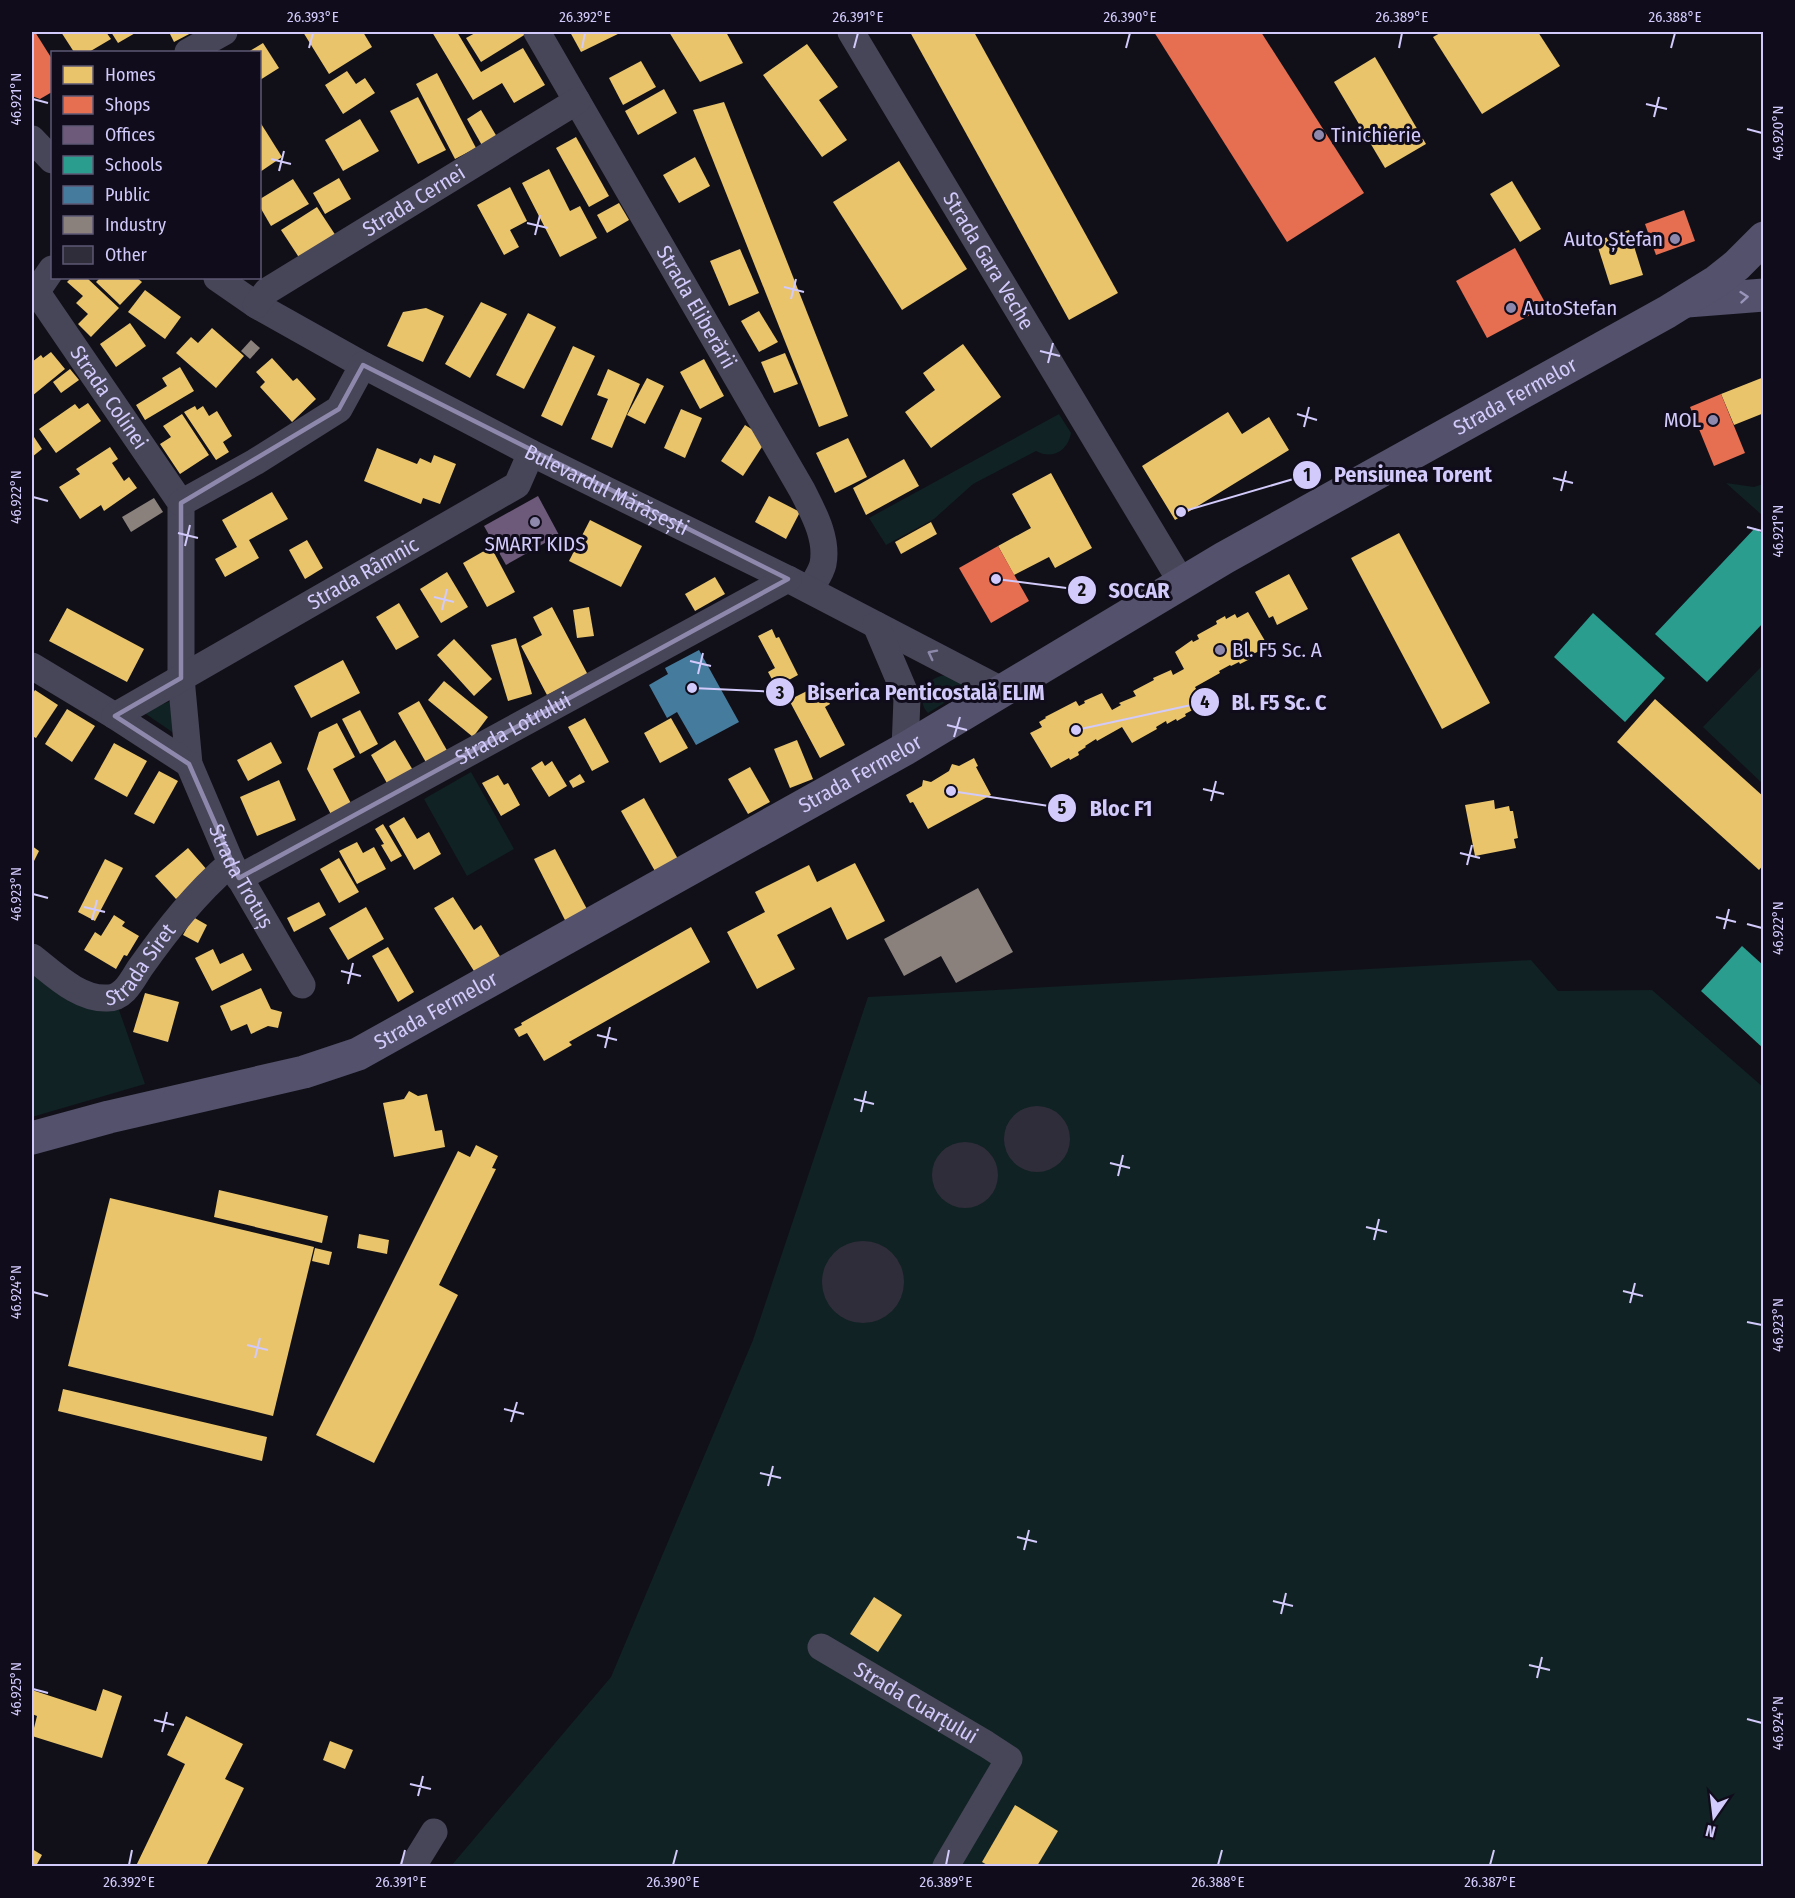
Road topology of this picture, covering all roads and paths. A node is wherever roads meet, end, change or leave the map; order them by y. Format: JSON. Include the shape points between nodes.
{"nodes":[{"id":1,"x":224,"y":32,"type":"edge"},
{"id":2,"x":537,"y":32,"type":"edge"},
{"id":3,"x":851,"y":32,"type":"edge"},
{"id":4,"x":190,"y":51,"type":"edge"},
{"id":5,"x":577,"y":101,"type":"junction"},
{"id":6,"x":1764,"y":238,"type":"edge"},
{"id":7,"x":51,"y":270,"type":"edge"},
{"id":8,"x":218,"y":279,"type":"edge"},
{"id":9,"x":34,"y":295,"type":"edge"},
{"id":10,"x":1764,"y":295,"type":"edge"},
{"id":11,"x":1682,"y":302,"type":"junction"},
{"id":12,"x":256,"y":305,"type":"junction"},
{"id":13,"x":363,"y":365,"type":"junction"},
{"id":14,"x":531,"y":453,"type":"junction"},
{"id":15,"x":181,"y":503,"type":"junction"},
{"id":16,"x":1182,"y":583,"type":"junction"},
{"id":17,"x":799,"y":585,"type":"junction"},
{"id":18,"x":876,"y":625,"type":"junction"},
{"id":19,"x":32,"y":666,"type":"edge"},
{"id":20,"x":181,"y":678,"type":"junction"},
{"id":21,"x":1003,"y":691,"type":"junction"},
{"id":22,"x":116,"y":716,"type":"junction"},
{"id":23,"x":905,"y":749,"type":"junction"},
{"id":24,"x":189,"y":764,"type":"junction"},
{"id":25,"x":235,"y":871,"type":"junction"},
{"id":26,"x":32,"y":957,"type":"edge"},
{"id":27,"x":302,"y":985,"type":"dead end"},
{"id":28,"x":32,"y":1138,"type":"edge"},
{"id":29,"x":821,"y":1647,"type":"dead end"},
{"id":30,"x":434,"y":1832,"type":"dead end"},
{"id":31,"x":413,"y":1866,"type":"edge"},
{"id":32,"x":946,"y":1866,"type":"edge"}],
"edges":[{"from":1,"to":4,"type":"street"},
{"from":2,"to":5,"type":"street","name":"Strada Eliberării"},
{"from":3,"to":16,"type":"street","name":"Strada Gara Veche"},
{"from":5,"to":12,"type":"street","name":"Strada Cernei","via":[[267,291]]},
{"from":5,"to":17,"type":"street","name":"Strada Eliberării","via":[[817,520],[823,565]]},
{"from":6,"to":11,"type":"street","name":"Strada Fermelor","via":[[1730,270]]},
{"from":7,"to":9,"type":"street","name":"Strada Colinei"},
{"from":8,"to":12,"type":"street","name":"Bulevardul Mărășești"},
{"from":9,"to":15,"type":"street","name":"Strada Colinei"},
{"from":11,"to":10,"type":"street","name":"Strada Fermelor","one_way":true},
{"from":11,"to":16,"type":"street","name":"Strada Fermelor"},
{"from":12,"to":13,"type":"street","name":"Bulevardul Mărășești"},
{"from":13,"to":14,"type":"street","name":"Bulevardul Mărășești"},
{"from":13,"to":15,"type":"street","via":[[339,409]]},
{"from":14,"to":17,"type":"street","name":"Bulevardul Mărășești"},
{"from":14,"to":20,"type":"street","name":"Strada Râmnic","via":[[517,485]]},
{"from":15,"to":20,"type":"street"},
{"from":16,"to":21,"type":"street","name":"Strada Fermelor"},
{"from":17,"to":18,"type":"street","name":"Bulevardul Mărășești"},
{"from":17,"to":25,"type":"street","name":"Strada Lotrului"},
{"from":21,"to":18,"type":"street","name":"Bulevardul Mărășești","one_way":true},
{"from":18,"to":23,"type":"street","via":[[907,698]]},
{"from":19,"to":22,"type":"street"},
{"from":20,"to":22,"type":"street"},
{"from":20,"to":24,"type":"street","name":"Strada Trotuș"},
{"from":21,"to":23,"type":"street","name":"Strada Fermelor"},
{"from":22,"to":24,"type":"street"},
{"from":23,"to":28,"type":"street","name":"Strada Fermelor","via":[[358,1054],[304,1072]]},
{"from":24,"to":25,"type":"street","name":"Strada Trotuș"},
{"from":25,"to":26,"type":"street","name":"Strada Siret","via":[[213,879],[166,931],[123,993],[110,999],[74,988]]},
{"from":25,"to":27,"type":"street","name":"Strada Trotuș"},
{"from":29,"to":32,"type":"street","name":"Strada Cuarțului","via":[[1009,1760]]},
{"from":30,"to":31,"type":"street"}]}
